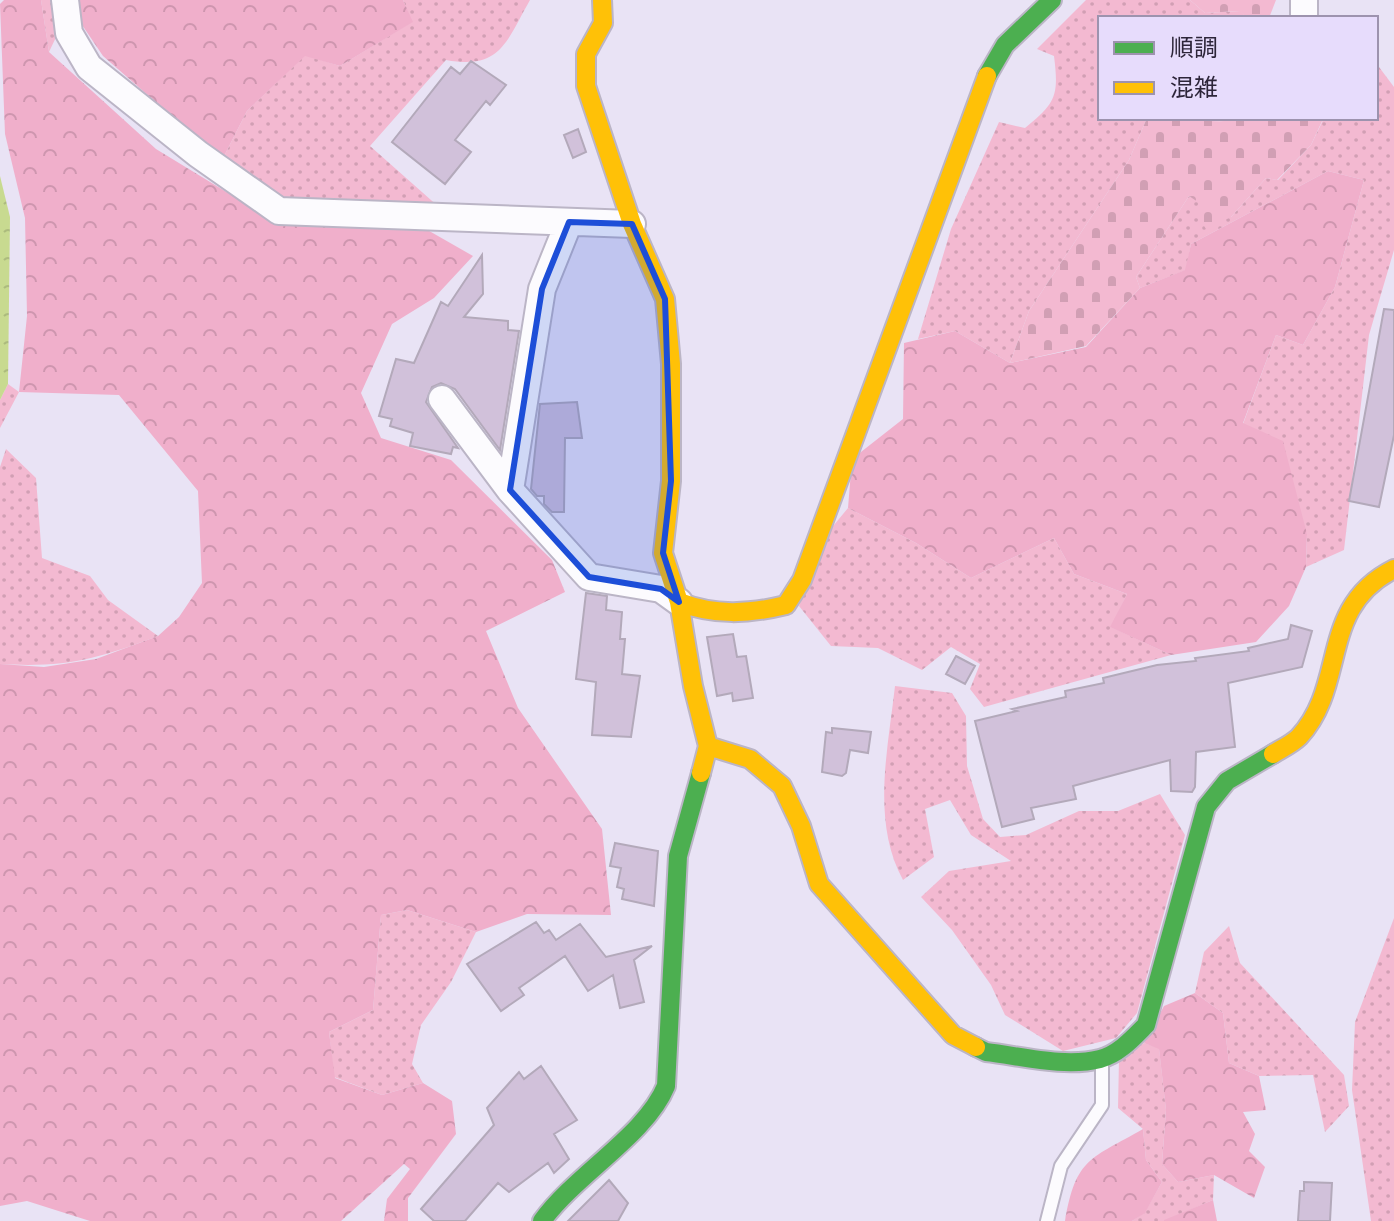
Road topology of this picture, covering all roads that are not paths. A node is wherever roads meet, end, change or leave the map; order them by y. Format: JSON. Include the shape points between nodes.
{"nodes":[{"id":1,"x":65,"y":0,"type":"edge"},
{"id":2,"x":602,"y":0,"type":"edge"},
{"id":3,"x":1052,"y":0,"type":"edge"},
{"id":4,"x":569,"y":222,"type":"junction"},
{"id":5,"x":632,"y":224,"type":"junction"},
{"id":6,"x":442,"y":399,"type":"dead end"},
{"id":7,"x":510,"y":490,"type":"junction"},
{"id":8,"x":1394,"y":569,"type":"edge"},
{"id":9,"x":679,"y":602,"type":"junction"},
{"id":10,"x":708,"y":746,"type":"junction"},
{"id":11,"x":1102,"y":1059,"type":"junction"},
{"id":12,"x":542,"y":1221,"type":"edge"},
{"id":13,"x":1047,"y":1221,"type":"edge"}],
"edges":[{"from":1,"to":4,"type":"street","via":[[69,33],[89,67],[279,211]]},
{"from":2,"to":5,"type":"street","via":[[603,23],[586,54],[586,86]]},
{"from":3,"to":9,"type":"street","via":[[1005,45],[983,82],[802,580],[786,605],[751,614],[697,610]]},
{"from":4,"to":5,"type":"street"},
{"from":4,"to":7,"type":"street","via":[[542,289]]},
{"from":5,"to":9,"type":"street","via":[[665,299],[671,481],[663,553]]},
{"from":6,"to":7,"type":"street"},
{"from":7,"to":9,"type":"street","via":[[589,577],[661,589]]},
{"from":8,"to":11,"type":"street","via":[[1374,579],[1352,601],[1315,715],[1297,739],[1227,781],[1206,807],[1146,1025]]},
{"from":9,"to":10,"type":"street"},
{"from":10,"to":11,"type":"street","via":[[750,759],[782,786],[819,884],[953,1035],[986,1052],[1030,1060]]},
{"from":10,"to":12,"type":"street","via":[[678,856],[666,1086],[657,1108],[561,1195]]},
{"from":11,"to":13,"type":"lane","via":[[1102,1105],[1061,1166]]}]}
